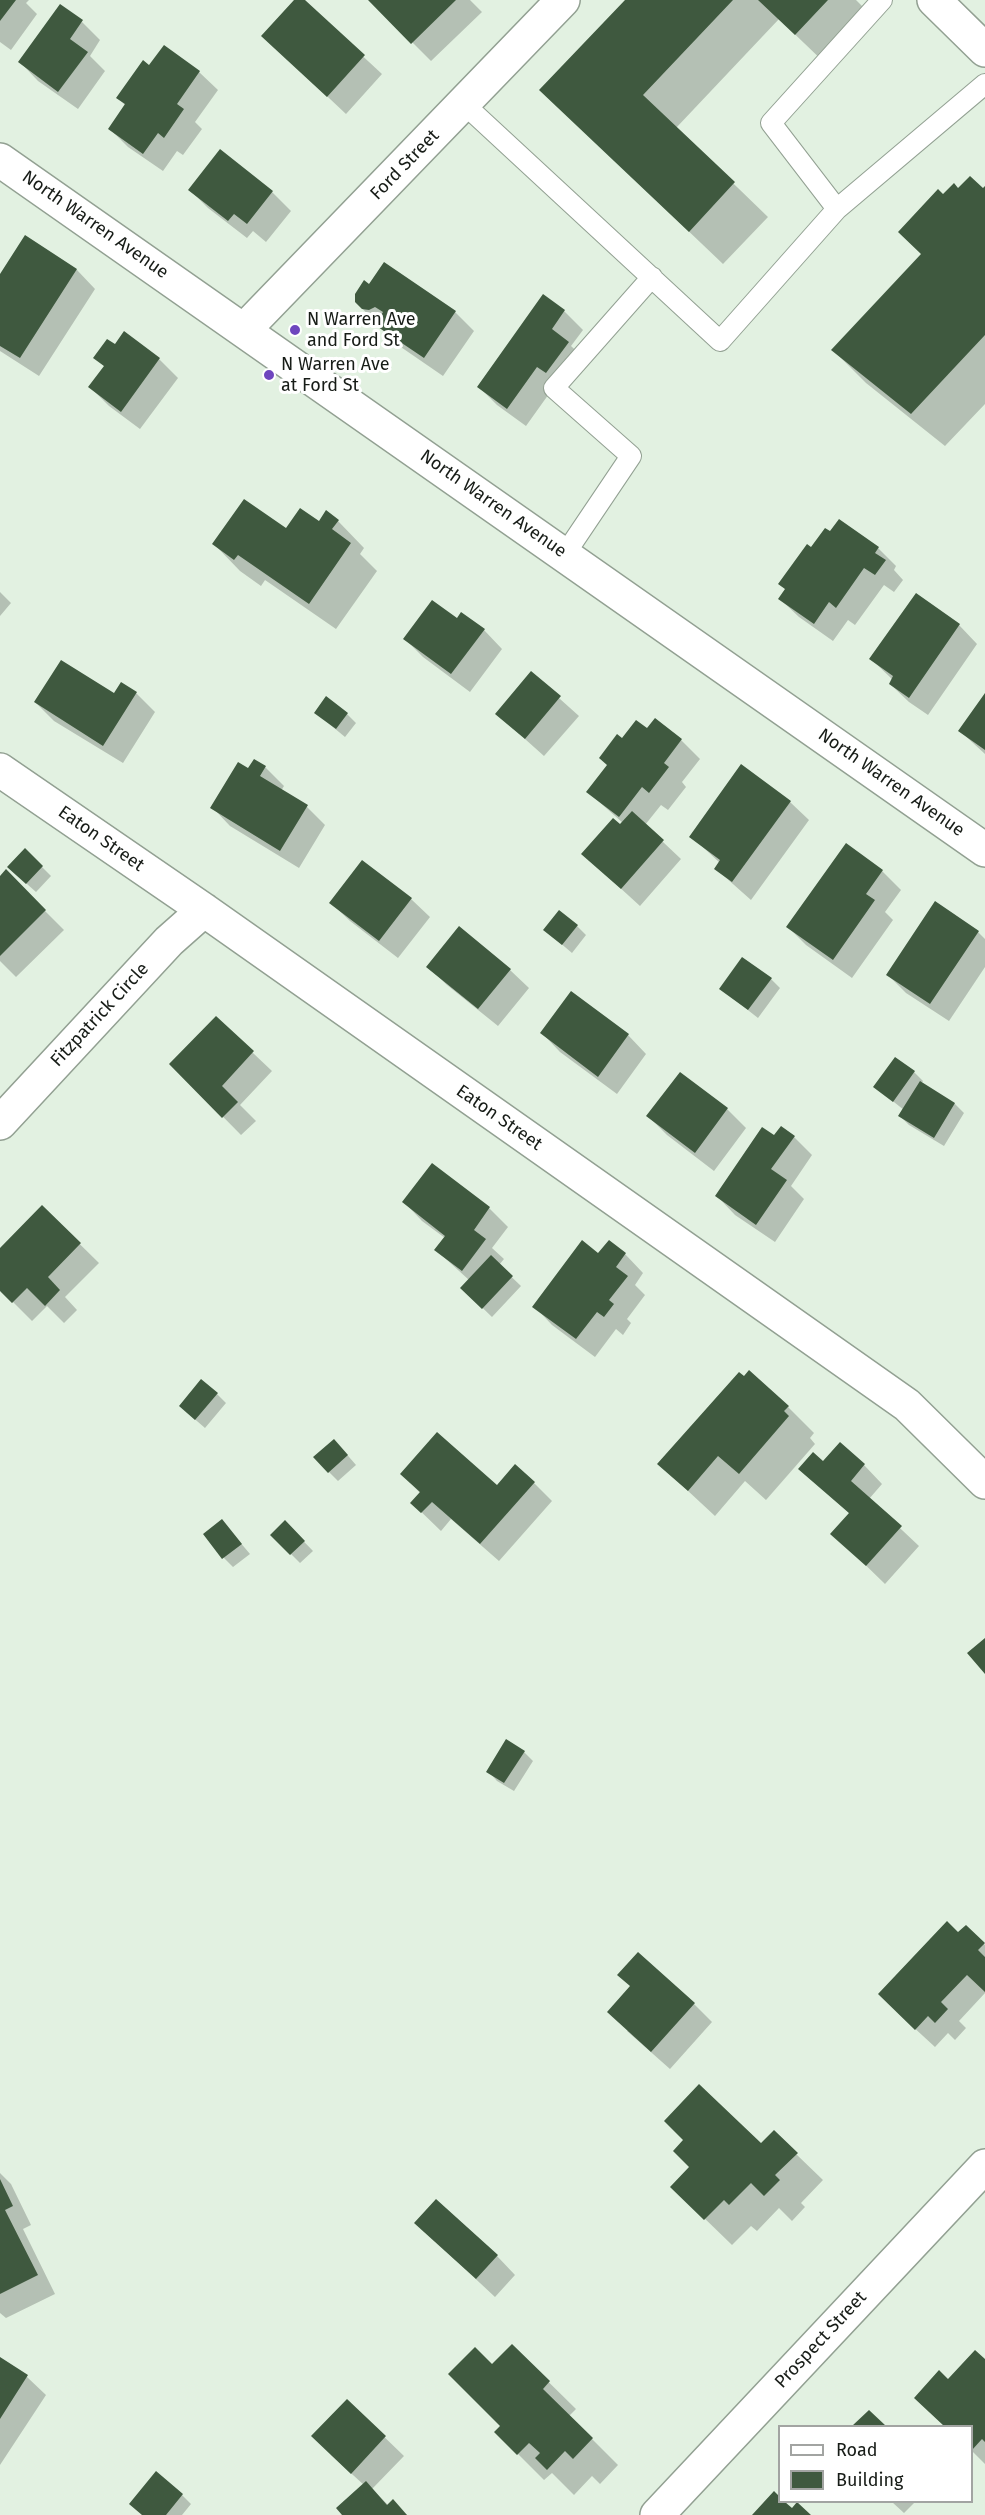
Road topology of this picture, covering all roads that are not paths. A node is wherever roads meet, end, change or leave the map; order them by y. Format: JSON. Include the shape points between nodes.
{"nodes":[{"id":1,"x":563,"y":0,"type":"edge"},
{"id":2,"x":882,"y":0,"type":"edge"},
{"id":3,"x":934,"y":0,"type":"edge"},
{"id":4,"x":985,"y":50,"type":"edge"},
{"id":5,"x":985,"y":84,"type":"edge"},
{"id":6,"x":464,"y":104,"type":"junction"},
{"id":7,"x":0,"y":160,"type":"edge"},
{"id":8,"x":837,"y":208,"type":"junction"},
{"id":9,"x":652,"y":277,"type":"junction"},
{"id":10,"x":245,"y":330,"type":"junction"},
{"id":11,"x":565,"y":554,"type":"junction"},
{"id":12,"x":0,"y":770,"type":"edge"},
{"id":13,"x":985,"y":849,"type":"edge"},
{"id":14,"x":204,"y":910,"type":"junction"},
{"id":15,"x":0,"y":1123,"type":"edge"},
{"id":16,"x":985,"y":1482,"type":"edge"},
{"id":17,"x":980,"y":2179,"type":"edge"},
{"id":18,"x":657,"y":2515,"type":"edge"}],
"edges":[{"from":1,"to":6,"type":"street","name":"Ford Street"},
{"from":2,"to":8,"type":"lane","via":[[771,123]]},
{"from":3,"to":4,"type":"street"},
{"from":5,"to":8,"type":"lane"},
{"from":6,"to":9,"type":"lane"},
{"from":6,"to":10,"type":"street","name":"Ford Street"},
{"from":7,"to":10,"type":"street","name":"North Warren Avenue"},
{"from":8,"to":9,"type":"lane","via":[[720,341]]},
{"from":9,"to":11,"type":"lane","via":[[554,388],[631,456]]},
{"from":10,"to":11,"type":"street","name":"North Warren Avenue"},
{"from":11,"to":13,"type":"street","name":"North Warren Avenue"},
{"from":12,"to":14,"type":"street","name":"Eaton Street"},
{"from":14,"to":15,"type":"street","name":"Fitzpatrick Circle","via":[[169,940]]},
{"from":14,"to":16,"type":"street","name":"Eaton Street","via":[[907,1405]]},
{"from":17,"to":18,"type":"street","name":"Prospect Street"}]}
